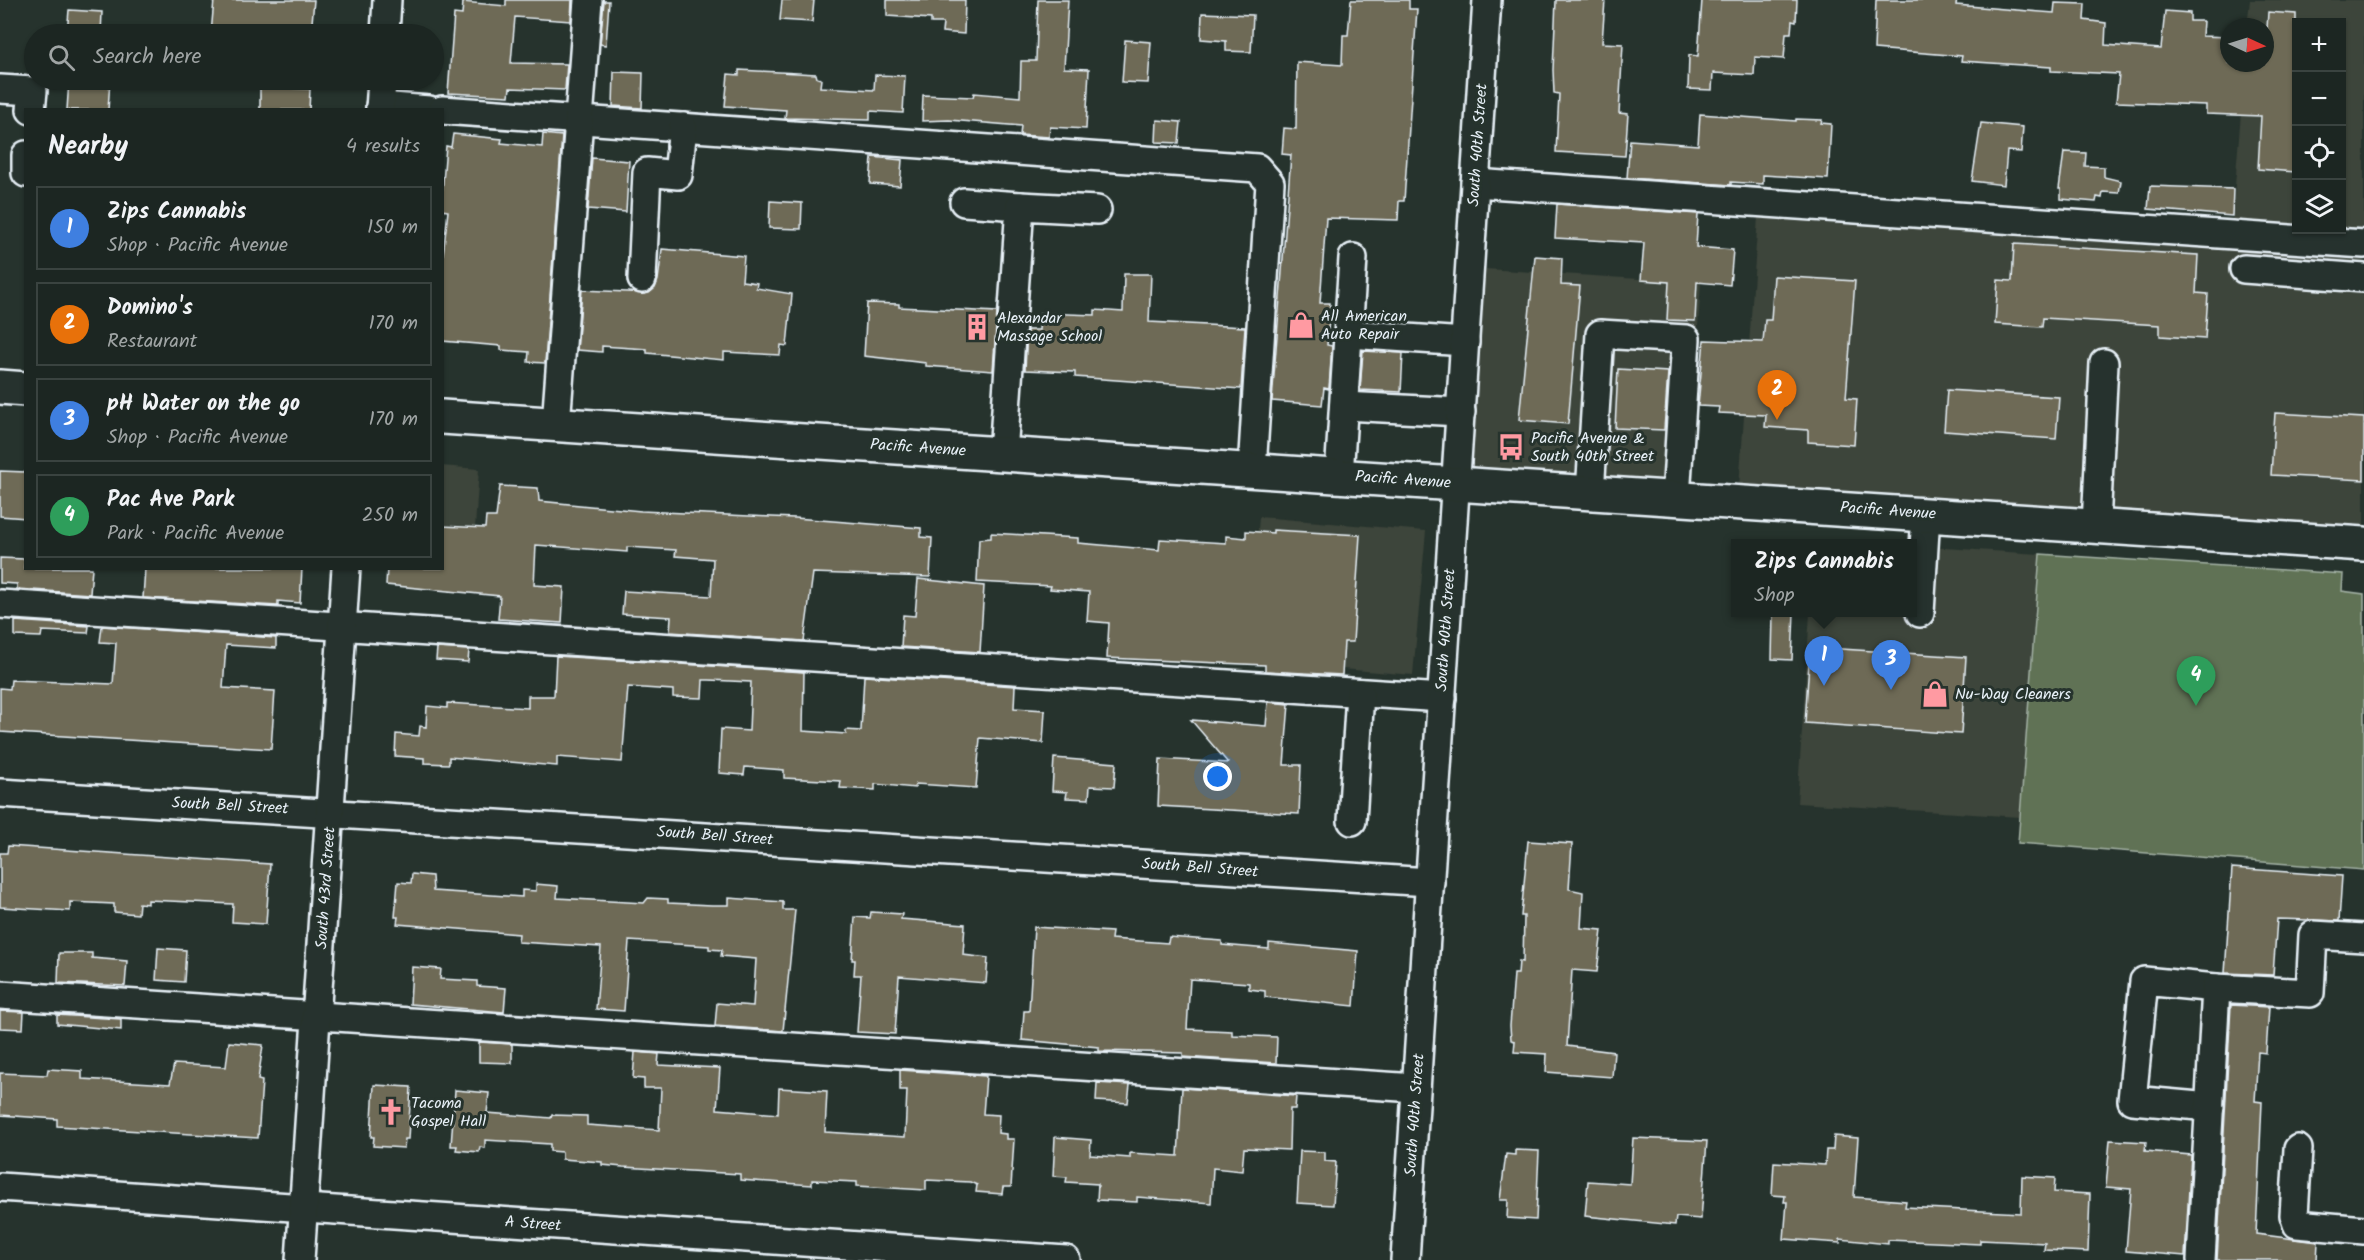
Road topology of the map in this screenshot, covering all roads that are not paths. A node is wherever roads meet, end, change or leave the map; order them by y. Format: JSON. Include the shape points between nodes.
{"nodes":[{"id":1,"x":387,"y":0,"type":"edge"},
{"id":2,"x":588,"y":0,"type":"edge"},
{"id":3,"x":1487,"y":0,"type":"edge"},
{"id":4,"x":386,"y":24,"type":"edge"},
{"id":5,"x":0,"y":89,"type":"edge"},
{"id":6,"x":381,"y":90,"type":"edge"},
{"id":7,"x":31,"y":108,"type":"edge"},
{"id":8,"x":380,"y":108,"type":"edge"},
{"id":9,"x":444,"y":110,"type":"edge"},
{"id":10,"x":579,"y":120,"type":"junction"},
{"id":11,"x":683,"y":128,"type":"junction"},
{"id":12,"x":1475,"y":183,"type":"junction"},
{"id":13,"x":964,"y":202,"type":"dead end"},
{"id":14,"x":1020,"y":206,"type":"junction"},
{"id":15,"x":1097,"y":210,"type":"dead end"},
{"id":16,"x":2364,"y":244,"type":"edge"},
{"id":17,"x":1353,"y":258,"type":"dead end"},
{"id":18,"x":2244,"y":269,"type":"dead end"},
{"id":19,"x":2364,"y":278,"type":"edge"},
{"id":20,"x":642,"y":279,"type":"dead end"},
{"id":21,"x":1349,"y":334,"type":"junction"},
{"id":22,"x":1465,"y":342,"type":"junction"},
{"id":23,"x":2104,"y":363,"type":"dead end"},
{"id":24,"x":0,"y":387,"type":"edge"},
{"id":25,"x":24,"y":389,"type":"edge"},
{"id":26,"x":1344,"y":406,"type":"junction"},
{"id":27,"x":1461,"y":412,"type":"junction"},
{"id":28,"x":444,"y":417,"type":"edge"},
{"id":29,"x":556,"y":424,"type":"junction"},
{"id":30,"x":1004,"y":454,"type":"junction"},
{"id":31,"x":1252,"y":470,"type":"junction"},
{"id":32,"x":1339,"y":476,"type":"junction"},
{"id":33,"x":1456,"y":484,"type":"junction"},
{"id":34,"x":1590,"y":492,"type":"junction"},
{"id":35,"x":1676,"y":498,"type":"junction"},
{"id":36,"x":1926,"y":514,"type":"junction"},
{"id":37,"x":2096,"y":525,"type":"junction"},
{"id":38,"x":2364,"y":544,"type":"edge"},
{"id":39,"x":346,"y":570,"type":"edge"},
{"id":40,"x":0,"y":604,"type":"edge"},
{"id":41,"x":1920,"y":613,"type":"dead end"},
{"id":42,"x":342,"y":628,"type":"junction"},
{"id":43,"x":1360,"y":693,"type":"junction"},
{"id":44,"x":1442,"y":698,"type":"junction"},
{"id":45,"x":0,"y":793,"type":"edge"},
{"id":46,"x":332,"y":811,"type":"junction"},
{"id":47,"x":1352,"y":821,"type":"dead end"},
{"id":48,"x":1430,"y":882,"type":"junction"},
{"id":49,"x":2364,"y":938,"type":"edge"},
{"id":50,"x":2217,"y":988,"type":"junction"},
{"id":51,"x":0,"y":995,"type":"edge"},
{"id":52,"x":317,"y":1016,"type":"junction"},
{"id":53,"x":1416,"y":1088,"type":"junction"},
{"id":54,"x":2210,"y":1107,"type":"junction"},
{"id":55,"x":2298,"y":1149,"type":"dead end"},
{"id":56,"x":0,"y":1188,"type":"edge"},
{"id":57,"x":303,"y":1208,"type":"junction"},
{"id":58,"x":2364,"y":1230,"type":"edge"},
{"id":59,"x":300,"y":1260,"type":"edge"},
{"id":60,"x":1066,"y":1260,"type":"edge"},
{"id":61,"x":1405,"y":1260,"type":"edge"},
{"id":62,"x":2201,"y":1260,"type":"edge"}],
"edges":[{"from":1,"to":4,"type":"street"},
{"from":2,"to":10,"type":"street"},
{"from":3,"to":12,"type":"street","name":"South 40th Street"},
{"from":5,"to":7,"type":"street","via":[[33,91]]},
{"from":6,"to":8,"type":"street"},
{"from":9,"to":10,"type":"street"},
{"from":10,"to":11,"type":"street"},
{"from":10,"to":29,"type":"street"},
{"from":11,"to":20,"type":"street","via":[[678,175],[647,172]]},
{"from":11,"to":31,"type":"street","via":[[1257,168],[1270,183]]},
{"from":12,"to":16,"type":"street"},
{"from":12,"to":22,"type":"street","name":"South 40th Street"},
{"from":13,"to":14,"type":"street"},
{"from":14,"to":15,"type":"street"},
{"from":14,"to":30,"type":"street"},
{"from":17,"to":21,"type":"street"},
{"from":18,"to":19,"type":"street"},
{"from":21,"to":22,"type":"street"},
{"from":21,"to":26,"type":"street"},
{"from":22,"to":27,"type":"street","name":"South 40th Street"},
{"from":23,"to":37,"type":"street"},
{"from":24,"to":25,"type":"main road"},
{"from":26,"to":27,"type":"street"},
{"from":26,"to":32,"type":"street"},
{"from":27,"to":33,"type":"street","name":"South 40th Street"},
{"from":28,"to":29,"type":"main road","name":"Pacific Avenue"},
{"from":29,"to":30,"type":"main road","name":"Pacific Avenue"},
{"from":30,"to":31,"type":"main road","name":"Pacific Avenue"},
{"from":31,"to":32,"type":"main road","name":"Pacific Avenue"},
{"from":32,"to":33,"type":"main road","name":"Pacific Avenue"},
{"from":33,"to":34,"type":"main road","name":"Pacific Avenue"},
{"from":33,"to":44,"type":"street","name":"South 40th Street"},
{"from":34,"to":35,"type":"main road","name":"Pacific Avenue"},
{"from":34,"to":35,"type":"street","via":[[1600,334],[1676,338],[1686,339]]},
{"from":35,"to":36,"type":"main road","name":"Pacific Avenue"},
{"from":36,"to":37,"type":"main road","name":"Pacific Avenue"},
{"from":36,"to":41,"type":"street"},
{"from":37,"to":38,"type":"main road","name":"Pacific Avenue"},
{"from":39,"to":42,"type":"street","name":"South 43rd Street"},
{"from":40,"to":42,"type":"street"},
{"from":42,"to":43,"type":"street"},
{"from":42,"to":46,"type":"street","name":"South 43rd Street"},
{"from":43,"to":44,"type":"street"},
{"from":43,"to":47,"type":"street"},
{"from":44,"to":48,"type":"street","name":"South 40th Street"},
{"from":45,"to":46,"type":"street","name":"South Bell Street"},
{"from":46,"to":48,"type":"street","name":"South Bell Street"},
{"from":46,"to":52,"type":"street","name":"South 43rd Street"},
{"from":48,"to":53,"type":"street","name":"South 40th Street"},
{"from":49,"to":50,"type":"street","via":[[2313,935],[2310,993]]},
{"from":50,"to":54,"type":"street"},
{"from":50,"to":54,"type":"street","via":[[2144,981],[2132,1100]]},
{"from":51,"to":52,"type":"street"},
{"from":52,"to":53,"type":"street"},
{"from":52,"to":57,"type":"street","name":"South 43rd Street"},
{"from":53,"to":61,"type":"street","name":"South 40th Street"},
{"from":54,"to":62,"type":"street"},
{"from":55,"to":58,"type":"street","via":[[2294,1215],[2297,1224]]},
{"from":56,"to":57,"type":"street","name":"A Street"},
{"from":57,"to":59,"type":"street","name":"South 43rd Street"},
{"from":57,"to":60,"type":"street","name":"A Street"}]}
